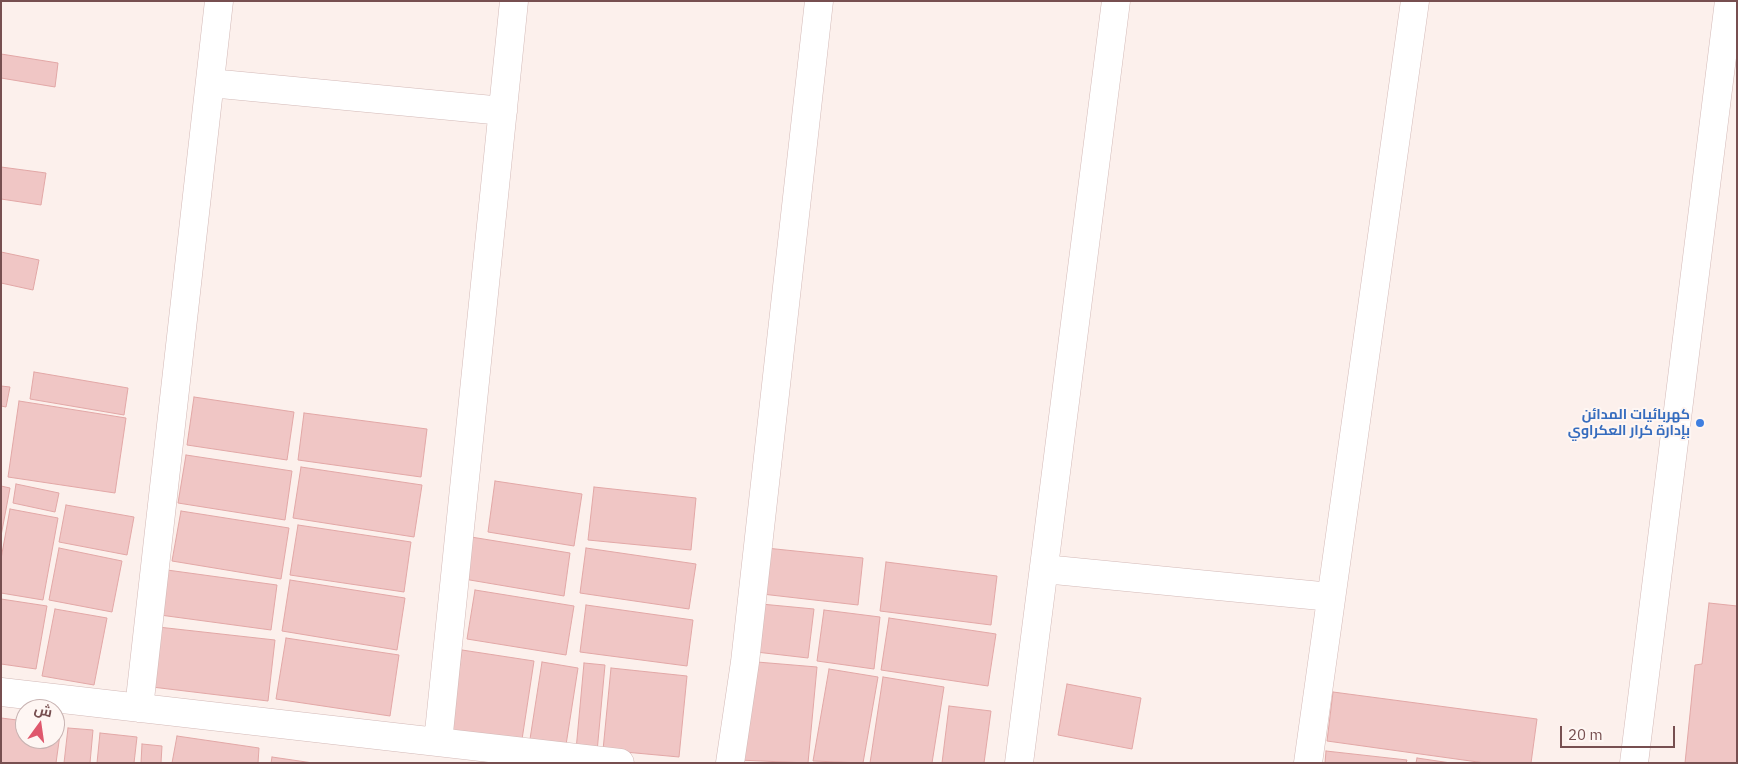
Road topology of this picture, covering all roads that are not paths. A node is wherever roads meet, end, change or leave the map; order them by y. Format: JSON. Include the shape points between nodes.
{"nodes":[{"id":1,"x":219,"y":1,"type":"edge"},
{"id":2,"x":514,"y":1,"type":"edge"},
{"id":3,"x":819,"y":1,"type":"edge"},
{"id":4,"x":1116,"y":1,"type":"edge"},
{"id":5,"x":1415,"y":1,"type":"edge"},
{"id":6,"x":1729,"y":1,"type":"edge"},
{"id":7,"x":210,"y":84,"type":"junction"},
{"id":8,"x":503,"y":111,"type":"junction"},
{"id":9,"x":1044,"y":569,"type":"junction"},
{"id":10,"x":1331,"y":598,"type":"junction"},
{"id":11,"x":1,"y":692,"type":"edge"},
{"id":12,"x":139,"y":708,"type":"junction"},
{"id":13,"x":438,"y":742,"type":"junction"},
{"id":14,"x":620,"y":763,"type":"edge"},
{"id":15,"x":730,"y":763,"type":"edge"},
{"id":16,"x":1019,"y":763,"type":"edge"},
{"id":17,"x":1308,"y":763,"type":"edge"},
{"id":18,"x":1634,"y":763,"type":"edge"}],
"edges":[{"from":1,"to":7,"type":"street"},
{"from":2,"to":8,"type":"street"},
{"from":3,"to":15,"type":"street","via":[[745,662]]},
{"from":4,"to":9,"type":"street"},
{"from":5,"to":10,"type":"street"},
{"from":6,"to":18,"type":"street"},
{"from":7,"to":8,"type":"street"},
{"from":7,"to":12,"type":"street"},
{"from":8,"to":13,"type":"street"},
{"from":9,"to":10,"type":"street"},
{"from":9,"to":16,"type":"street"},
{"from":10,"to":17,"type":"street"},
{"from":11,"to":12,"type":"street"},
{"from":12,"to":13,"type":"street"},
{"from":13,"to":14,"type":"street"}]}
